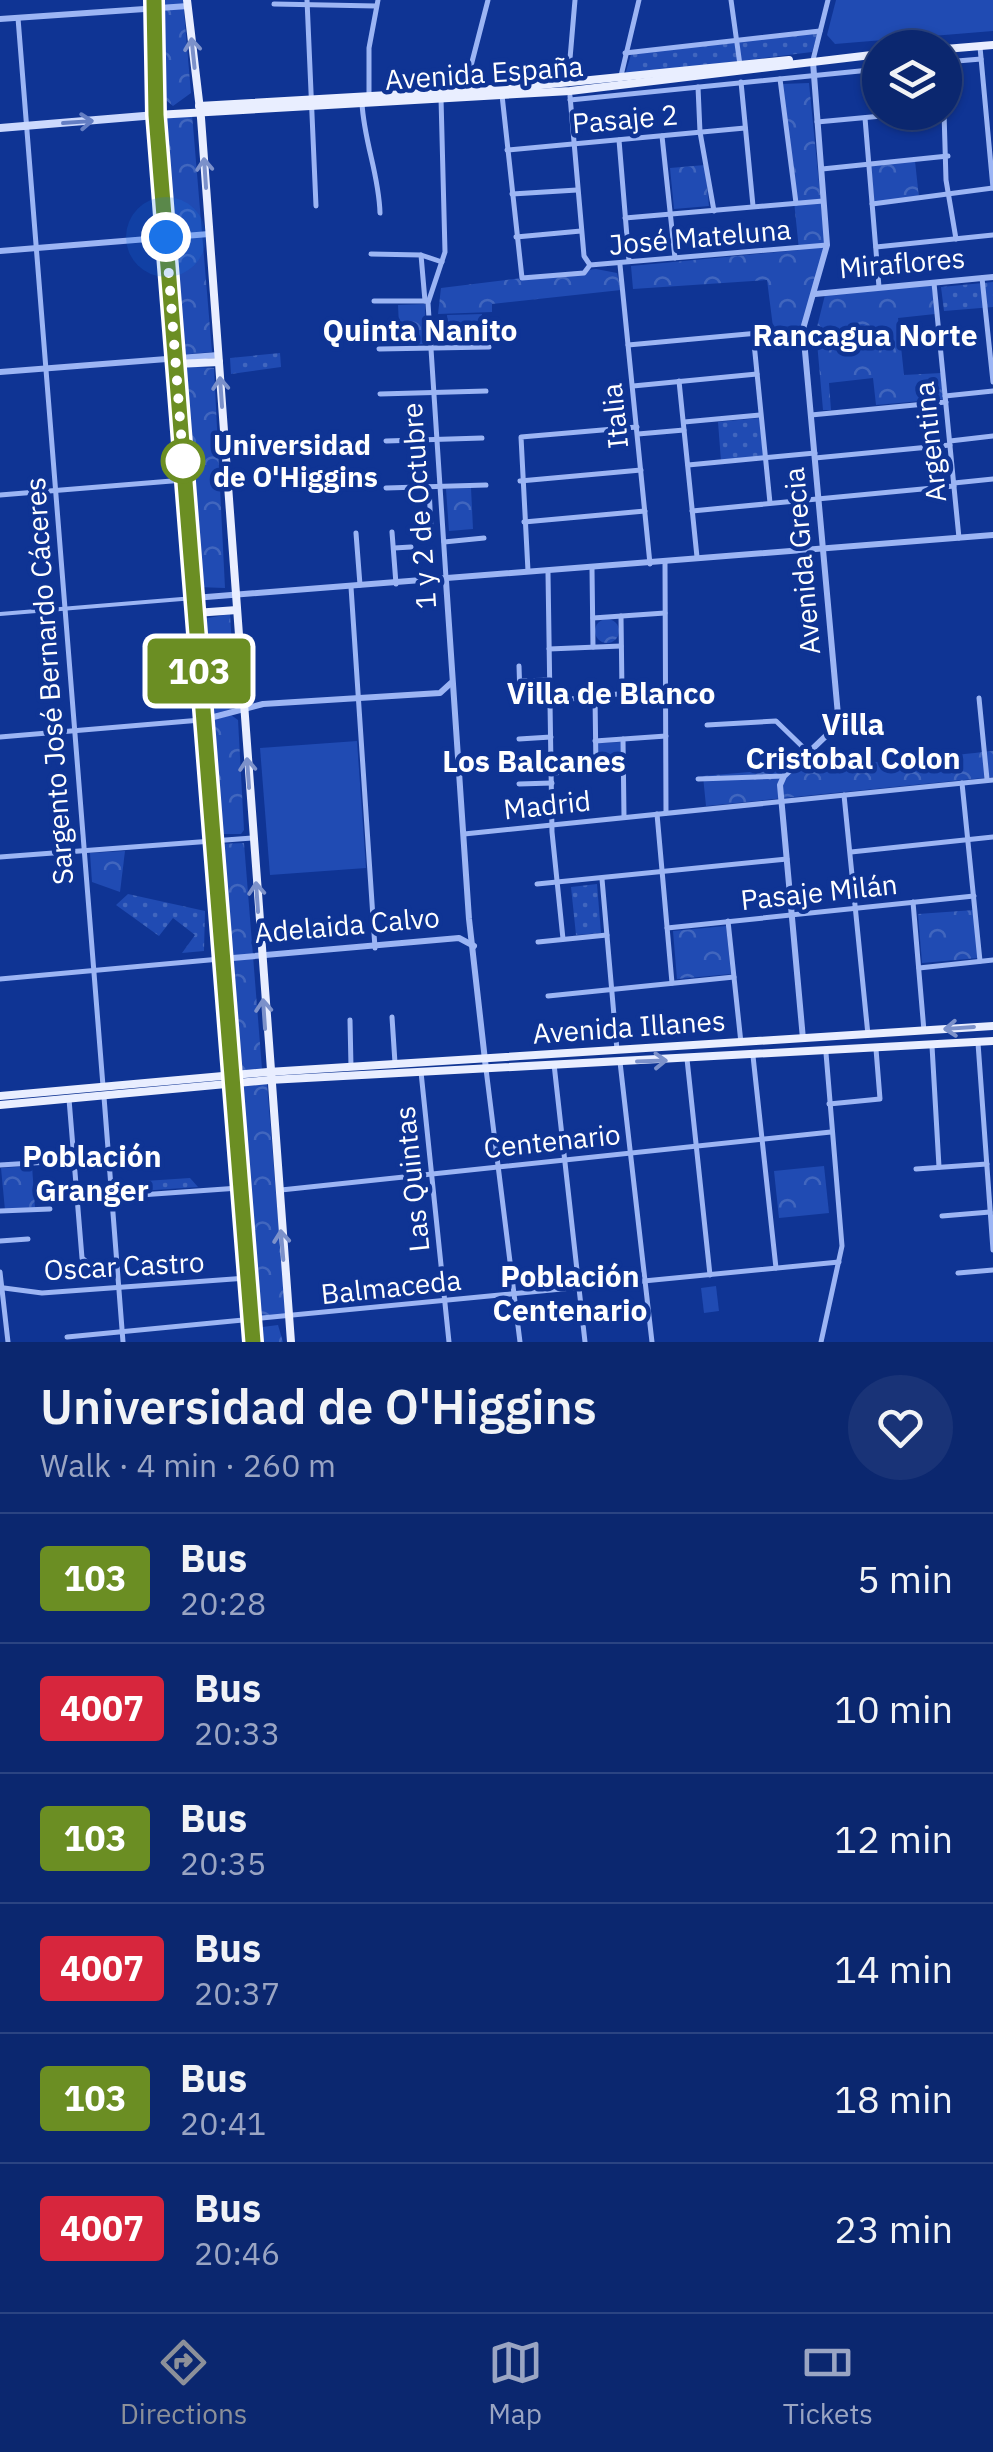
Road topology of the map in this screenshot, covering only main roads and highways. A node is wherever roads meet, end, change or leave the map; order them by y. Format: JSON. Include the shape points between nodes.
{"nodes":[{"id":1,"x":188,"y":3,"type":"edge"},
{"id":2,"x":154,"y":4,"type":"edge"},
{"id":3,"x":993,"y":45,"type":"edge"},
{"id":4,"x":962,"y":48,"type":"edge"},
{"id":5,"x":862,"y":56,"type":"edge"},
{"id":6,"x":813,"y":60,"type":"junction"},
{"id":7,"x":620,"y":82,"type":"junction"},
{"id":8,"x":569,"y":91,"type":"junction"},
{"id":9,"x":464,"y":94,"type":"junction"},
{"id":10,"x":199,"y":106,"type":"junction"},
{"id":11,"x":156,"y":115,"type":"junction"},
{"id":12,"x":0,"y":128,"type":"edge"},
{"id":13,"x":219,"y":358,"type":"junction"},
{"id":14,"x":175,"y":361,"type":"junction"},
{"id":15,"x":237,"y":610,"type":"junction"},
{"id":16,"x":194,"y":613,"type":"junction"},
{"id":17,"x":993,"y":1026,"type":"edge"},
{"id":18,"x":868,"y":1035,"type":"junction"},
{"id":19,"x":841,"y":1036,"type":"junction"},
{"id":20,"x":803,"y":1039,"type":"junction"},
{"id":21,"x":762,"y":1041,"type":"junction"},
{"id":22,"x":993,"y":1041,"type":"edge"},
{"id":23,"x":872,"y":1049,"type":"junction"},
{"id":24,"x":826,"y":1053,"type":"junction"},
{"id":25,"x":788,"y":1055,"type":"junction"},
{"id":26,"x":764,"y":1056,"type":"junction"},
{"id":27,"x":486,"y":1064,"type":"junction"},
{"id":28,"x":268,"y":1076,"type":"junction"},
{"id":29,"x":229,"y":1080,"type":"junction"},
{"id":30,"x":103,"y":1091,"type":"junction"},
{"id":31,"x":0,"y":1096,"type":"edge"},
{"id":32,"x":0,"y":1105,"type":"edge"},
{"id":33,"x":253,"y":1342,"type":"edge"},
{"id":34,"x":290,"y":1342,"type":"edge"}],
"edges":[{"from":10,"to":1,"type":"main road","one_way":true},
{"from":2,"to":11,"type":"main road"},
{"from":3,"to":4,"type":"main road"},
{"from":5,"to":6,"type":"main road","name":"Avenida España"},
{"from":6,"to":7,"type":"main road","name":"Avenida España"},
{"from":6,"to":7,"type":"main road","name":"Avenida España"},
{"from":7,"to":8,"type":"main road","name":"Avenida España"},
{"from":8,"to":9,"type":"main road","name":"Avenida España"},
{"from":8,"to":9,"type":"main road","name":"Avenida España"},
{"from":9,"to":10,"type":"main road","name":"Avenida España"},
{"from":10,"to":11,"type":"main road"},
{"from":13,"to":10,"type":"main road","one_way":true},
{"from":12,"to":11,"type":"main road","one_way":true},
{"from":11,"to":14,"type":"main road"},
{"from":13,"to":14,"type":"main road"},
{"from":15,"to":13,"type":"main road","one_way":true},
{"from":14,"to":16,"type":"main road"},
{"from":15,"to":16,"type":"main road"},
{"from":28,"to":15,"type":"main road","one_way":true},
{"from":16,"to":29,"type":"main road"},
{"from":17,"to":18,"type":"main road","name":"Avenida Illanes","one_way":true},
{"from":18,"to":19,"type":"main road","name":"Avenida Illanes"},
{"from":18,"to":23,"type":"main road"},
{"from":19,"to":20,"type":"main road","name":"Avenida Illanes"},
{"from":19,"to":24,"type":"main road"},
{"from":20,"to":21,"type":"main road","name":"Avenida Illanes"},
{"from":20,"to":25,"type":"main road"},
{"from":21,"to":26,"type":"main road"},
{"from":21,"to":27,"type":"main road","name":"Avenida Illanes"},
{"from":22,"to":23,"type":"main road","name":"Avenida Illanes"},
{"from":23,"to":24,"type":"main road","name":"Avenida Illanes"},
{"from":24,"to":25,"type":"main road","name":"Avenida Illanes"},
{"from":25,"to":26,"type":"main road","name":"Avenida Illanes"},
{"from":27,"to":26,"type":"main road","name":"Avenida Illanes","one_way":true},
{"from":27,"to":28,"type":"main road","name":"Avenida Illanes"},
{"from":27,"to":28,"type":"main road","name":"Avenida Illanes","via":[[352,1066]]},
{"from":28,"to":29,"type":"main road"},
{"from":34,"to":28,"type":"main road","one_way":true},
{"from":29,"to":30,"type":"main road"},
{"from":29,"to":33,"type":"main road"},
{"from":30,"to":31,"type":"main road"},
{"from":30,"to":32,"type":"main road"}]}
